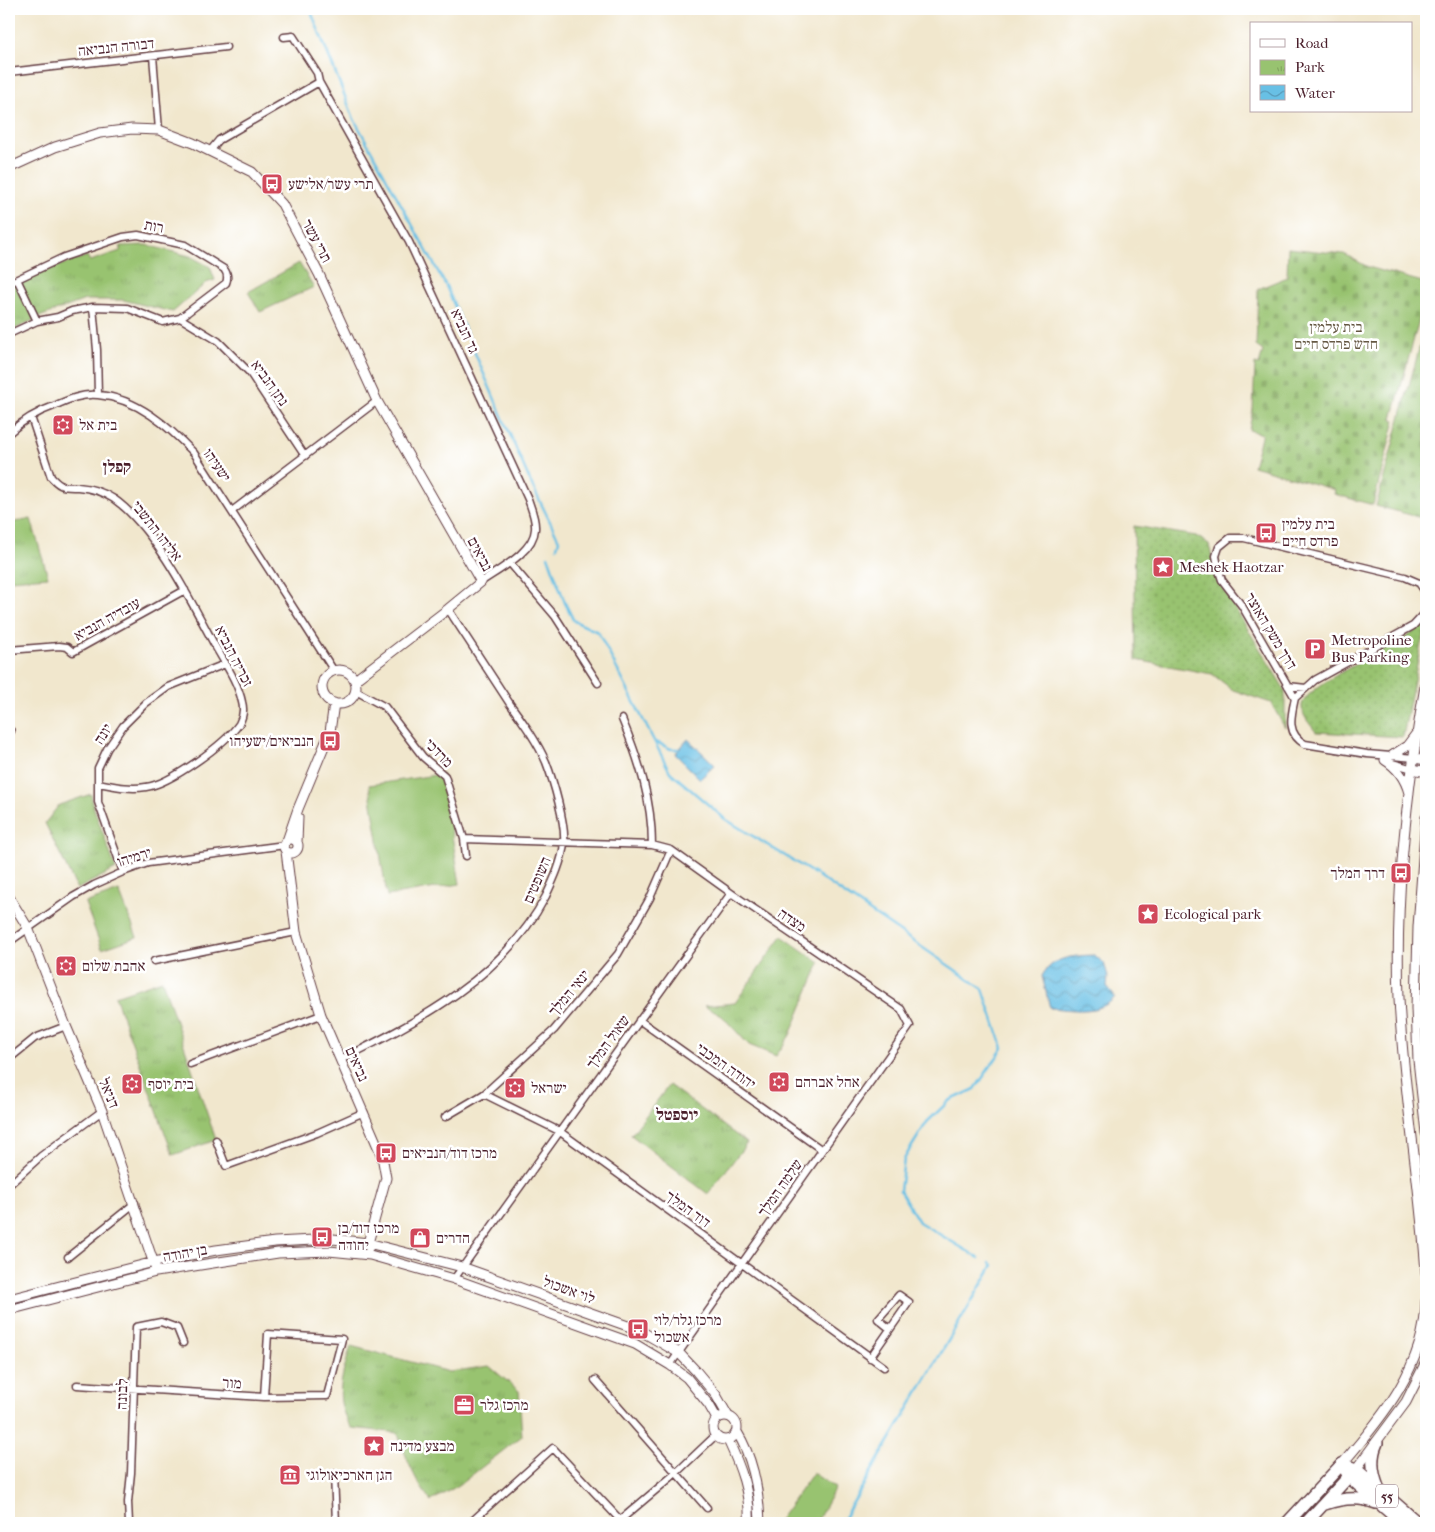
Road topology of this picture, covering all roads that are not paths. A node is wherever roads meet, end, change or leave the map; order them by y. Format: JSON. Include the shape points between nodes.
{"nodes":[{"id":1,"x":284,"y":37,"type":"dead end"},
{"id":2,"x":226,"y":47,"type":"dead end"},
{"id":3,"x":153,"y":56,"type":"junction"},
{"id":4,"x":9,"y":72,"type":"edge"},
{"id":5,"x":318,"y":82,"type":"junction"},
{"id":6,"x":159,"y":130,"type":"junction"},
{"id":7,"x":210,"y":151,"type":"junction"},
{"id":8,"x":9,"y":168,"type":"edge"},
{"id":9,"x":17,"y":279,"type":"junction"},
{"id":10,"x":9,"y":283,"type":"edge"},
{"id":11,"x":92,"y":307,"type":"junction"},
{"id":12,"x":180,"y":318,"type":"junction"},
{"id":13,"x":37,"y":321,"type":"junction"},
{"id":14,"x":9,"y":334,"type":"edge"},
{"id":15,"x":98,"y":395,"type":"junction"},
{"id":16,"x":378,"y":401,"type":"junction"},
{"id":17,"x":31,"y":417,"type":"junction"},
{"id":18,"x":9,"y":434,"type":"edge"},
{"id":19,"x":305,"y":456,"type":"junction"},
{"id":20,"x":232,"y":511,"type":"junction"},
{"id":21,"x":510,"y":563,"type":"junction"},
{"id":22,"x":481,"y":582,"type":"junction"},
{"id":23,"x":185,"y":590,"type":"junction"},
{"id":24,"x":1426,"y":593,"type":"edge"},
{"id":25,"x":448,"y":609,"type":"junction"},
{"id":26,"x":1426,"y":612,"type":"edge"},
{"id":27,"x":9,"y":650,"type":"edge"},
{"id":28,"x":225,"y":664,"type":"junction"},
{"id":29,"x":334,"y":671,"type":"junction"},
{"id":30,"x":354,"y":680,"type":"junction"},
{"id":31,"x":1426,"y":681,"type":"edge"},
{"id":32,"x":598,"y":683,"type":"dead end"},
{"id":33,"x":1288,"y":686,"type":"junction"},
{"id":34,"x":1306,"y":688,"type":"junction"},
{"id":35,"x":356,"y":691,"type":"junction"},
{"id":36,"x":1294,"y":698,"type":"junction"},
{"id":37,"x":334,"y":703,"type":"junction"},
{"id":38,"x":622,"y":719,"type":"dead end"},
{"id":39,"x":1419,"y":729,"type":"junction"},
{"id":40,"x":1367,"y":754,"type":"junction"},
{"id":41,"x":1393,"y":755,"type":"junction"},
{"id":42,"x":1415,"y":758,"type":"junction"},
{"id":43,"x":1384,"y":760,"type":"junction"},
{"id":44,"x":1426,"y":760,"type":"edge"},
{"id":45,"x":1413,"y":769,"type":"junction"},
{"id":46,"x":1426,"y":772,"type":"edge"},
{"id":47,"x":98,"y":783,"type":"junction"},
{"id":48,"x":1410,"y":794,"type":"junction"},
{"id":49,"x":298,"y":809,"type":"junction"},
{"id":50,"x":1426,"y":817,"type":"edge"},
{"id":51,"x":464,"y":839,"type":"junction"},
{"id":52,"x":564,"y":841,"type":"junction"},
{"id":53,"x":652,"y":845,"type":"junction"},
{"id":54,"x":286,"y":846,"type":"junction"},
{"id":55,"x":297,"y":846,"type":"junction"},
{"id":56,"x":671,"y":850,"type":"junction"},
{"id":57,"x":466,"y":856,"type":"dead end"},
{"id":58,"x":123,"y":872,"type":"junction"},
{"id":59,"x":291,"y":882,"type":"junction"},
{"id":60,"x":731,"y":893,"type":"junction"},
{"id":61,"x":9,"y":897,"type":"edge"},
{"id":62,"x":28,"y":928,"type":"junction"},
{"id":63,"x":296,"y":932,"type":"junction"},
{"id":64,"x":9,"y":942,"type":"edge"},
{"id":65,"x":154,"y":961,"type":"dead end"},
{"id":66,"x":321,"y":1015,"type":"junction"},
{"id":67,"x":639,"y":1020,"type":"junction"},
{"id":68,"x":66,"y":1026,"type":"junction"},
{"id":69,"x":910,"y":1026,"type":"joint"},
{"id":70,"x":9,"y":1059,"type":"edge"},
{"id":71,"x":340,"y":1060,"type":"junction"},
{"id":72,"x":190,"y":1064,"type":"dead end"},
{"id":73,"x":484,"y":1094,"type":"junction"},
{"id":74,"x":102,"y":1111,"type":"junction"},
{"id":75,"x":364,"y":1112,"type":"junction"},
{"id":76,"x":445,"y":1117,"type":"dead end"},
{"id":77,"x":559,"y":1131,"type":"junction"},
{"id":78,"x":1426,"y":1133,"type":"edge"},
{"id":79,"x":216,"y":1140,"type":"dead end"},
{"id":80,"x":822,"y":1150,"type":"junction"},
{"id":81,"x":9,"y":1184,"type":"edge"},
{"id":82,"x":135,"y":1204,"type":"junction"},
{"id":83,"x":368,"y":1243,"type":"junction"},
{"id":84,"x":370,"y":1255,"type":"junction"},
{"id":85,"x":68,"y":1257,"type":"dead end"},
{"id":86,"x":154,"y":1262,"type":"junction"},
{"id":87,"x":742,"y":1264,"type":"junction"},
{"id":88,"x":462,"y":1267,"type":"junction"},
{"id":89,"x":156,"y":1272,"type":"junction"},
{"id":90,"x":1426,"y":1273,"type":"edge"},
{"id":91,"x":454,"y":1279,"type":"junction"},
{"id":92,"x":9,"y":1298,"type":"edge"},
{"id":93,"x":1426,"y":1300,"type":"edge"},
{"id":94,"x":9,"y":1310,"type":"edge"},
{"id":95,"x":889,"y":1328,"type":"junction"},
{"id":96,"x":183,"y":1343,"type":"dead end"},
{"id":97,"x":679,"y":1353,"type":"junction"},
{"id":98,"x":870,"y":1358,"type":"junction"},
{"id":99,"x":1426,"y":1362,"type":"edge"},
{"id":100,"x":670,"y":1365,"type":"junction"},
{"id":101,"x":884,"y":1367,"type":"dead end"},
{"id":102,"x":596,"y":1380,"type":"dead end"},
{"id":103,"x":77,"y":1385,"type":"dead end"},
{"id":104,"x":135,"y":1389,"type":"junction"},
{"id":105,"x":264,"y":1398,"type":"junction"},
{"id":106,"x":728,"y":1416,"type":"junction"},
{"id":107,"x":717,"y":1420,"type":"junction"},
{"id":108,"x":737,"y":1432,"type":"junction"},
{"id":109,"x":716,"y":1436,"type":"junction"},
{"id":110,"x":728,"y":1440,"type":"junction"},
{"id":111,"x":1377,"y":1442,"type":"junction"},
{"id":112,"x":1342,"y":1464,"type":"junction"},
{"id":113,"x":676,"y":1473,"type":"junction"},
{"id":114,"x":1352,"y":1473,"type":"junction"},
{"id":115,"x":334,"y":1474,"type":"dead end"},
{"id":116,"x":1379,"y":1489,"type":"junction"},
{"id":117,"x":1324,"y":1504,"type":"junction"},
{"id":118,"x":1379,"y":1504,"type":"junction"},
{"id":119,"x":707,"y":1508,"type":"dead end"},
{"id":120,"x":128,"y":1522,"type":"edge"},
{"id":121,"x":621,"y":1522,"type":"edge"},
{"id":122,"x":336,"y":1523,"type":"edge"},
{"id":123,"x":470,"y":1523,"type":"edge"},
{"id":124,"x":749,"y":1523,"type":"edge"},
{"id":125,"x":760,"y":1523,"type":"edge"},
{"id":126,"x":1287,"y":1523,"type":"edge"},
{"id":127,"x":1306,"y":1523,"type":"edge"},
{"id":128,"x":1402,"y":1523,"type":"edge"},
{"id":129,"x":1418,"y":1523,"type":"edge"}],
"edges":[{"from":1,"to":5,"type":"street","via":[[293,36],[317,73]]},
{"from":2,"to":3,"type":"street","name":"דבורה הנביאה"},
{"from":3,"to":4,"type":"street","name":"דבורה הנביאה"},
{"from":3,"to":6,"type":"street"},
{"from":5,"to":7,"type":"street","via":[[219,140]]},
{"from":5,"to":21,"type":"street","name":"גד הנביא","via":[[409,242],[528,499],[536,527],[534,538]]},
{"from":6,"to":7,"type":"street","name":"תרי עשר"},
{"from":6,"to":8,"type":"street","name":"תרי עשר","via":[[100,133]]},
{"from":7,"to":16,"type":"street","name":"תרי עשר","via":[[252,172],[282,204],[319,274]]},
{"from":9,"to":10,"type":"street","name":"רות"},
{"from":9,"to":12,"type":"street","name":"רות","via":[[64,257],[122,236],[138,235],[184,245],[224,269],[228,279],[226,284]]},
{"from":9,"to":13,"type":"street"},
{"from":11,"to":12,"type":"street","via":[[127,308],[163,322]]},
{"from":11,"to":13,"type":"street"},
{"from":11,"to":15,"type":"street"},
{"from":12,"to":19,"type":"street","name":"נתן הנביא","via":[[218,341],[250,373]]},
{"from":13,"to":14,"type":"street"},
{"from":15,"to":17,"type":"street","name":"ישעיהו","via":[[67,401]]},
{"from":15,"to":20,"type":"street","name":"ישעיהו","via":[[122,400],[163,423],[194,453]]},
{"from":16,"to":19,"type":"street"},
{"from":16,"to":22,"type":"street","name":"נביאים"},
{"from":17,"to":18,"type":"street","name":"ישעיהו"},
{"from":17,"to":23,"type":"street","name":"אליהו התשבי","via":[[57,483],[99,491],[129,511],[152,539]]},
{"from":19,"to":20,"type":"street"},
{"from":20,"to":29,"type":"street","name":"ישעיהו"},
{"from":21,"to":22,"type":"street","name":"גד הנביא"},
{"from":21,"to":32,"type":"street","via":[[555,616]]},
{"from":22,"to":25,"type":"street","name":"נביאים"},
{"from":23,"to":27,"type":"street","name":"עובדיה הנביא","via":[[74,652],[59,646]]},
{"from":23,"to":28,"type":"street","name":"זכריה הנביא"},
{"from":24,"to":33,"type":"street","name":"דרך משק האוצר","via":[[1419,583],[1404,577],[1244,538],[1225,541],[1216,556],[1222,580],[1242,606]]},
{"from":25,"to":30,"type":"street","name":"נביאים"},
{"from":25,"to":52,"type":"street","name":"השופטים","via":[[546,762],[559,805]]},
{"from":26,"to":34,"type":"street","name":"דרך משק האוצר","via":[[1413,626]]},
{"from":28,"to":47,"type":"street","name":"יונה","via":[[168,687],[146,704],[123,726],[106,749],[98,768]]},
{"from":28,"to":47,"type":"street","name":"זכריה הנביא","via":[[240,694],[243,712],[240,722],[217,746],[186,769],[148,787],[124,788]]},
{"from":29,"to":30,"type":"street","via":[[344,671]]},
{"from":29,"to":37,"type":"street","via":[[323,684],[324,694]]},
{"from":30,"to":35,"type":"street"},
{"from":31,"to":39,"type":"street"},
{"from":33,"to":34,"type":"street","name":"דרך משק האוצר"},
{"from":33,"to":36,"type":"street","name":"דרך משק האוצר"},
{"from":34,"to":36,"type":"street","name":"דרך משק האוצר"},
{"from":35,"to":37,"type":"street","via":[[347,702]]},
{"from":35,"to":51,"type":"street","name":"מרדכי","via":[[385,707],[423,757],[446,776]]},
{"from":36,"to":40,"type":"street","via":[[1291,726],[1298,740],[1313,746]]},
{"from":37,"to":49,"type":"street","name":"נביאים","via":[[330,732]]},
{"from":38,"to":53,"type":"street","via":[[645,784],[652,822]]},
{"from":39,"to":41,"type":"street","via":[[1407,746]]},
{"from":39,"to":42,"type":"street"},
{"from":40,"to":41,"type":"street"},
{"from":40,"to":43,"type":"street"},
{"from":41,"to":42,"type":"street"},
{"from":42,"to":44,"type":"street"},
{"from":42,"to":45,"type":"street"},
{"from":43,"to":45,"type":"street"},
{"from":43,"to":48,"type":"street","via":[[1399,771]]},
{"from":45,"to":46,"type":"street"},
{"from":45,"to":48,"type":"street"},
{"from":47,"to":58,"type":"street","name":"יונה","via":[[98,802]]},
{"from":48,"to":90,"type":"street","via":[[1401,868],[1399,997]]},
{"from":49,"to":54,"type":"street","name":"נביאים"},
{"from":49,"to":55,"type":"street","name":"נביאים"},
{"from":50,"to":78,"type":"street","via":[[1416,1008]]},
{"from":51,"to":52,"type":"street","name":"מצדה"},
{"from":51,"to":57,"type":"street","name":"מרדכי"},
{"from":52,"to":53,"type":"street","name":"מצדה"},
{"from":52,"to":71,"type":"street","name":"השופטים","via":[[557,872],[537,912],[508,952],[433,1010]]},
{"from":53,"to":56,"type":"street","name":"מצדה"},
{"from":54,"to":55,"type":"street","via":[[294,840]]},
{"from":54,"to":55,"type":"street","via":[[291,854]]},
{"from":54,"to":58,"type":"street","name":"ירמיהו","via":[[148,863]]},
{"from":54,"to":59,"type":"street","name":"נביאים"},
{"from":55,"to":59,"type":"street","name":"נביאים"},
{"from":56,"to":60,"type":"street","name":"מצדה"},
{"from":56,"to":73,"type":"street","name":"ינאי המלך","via":[[650,898],[618,954],[554,1030]]},
{"from":58,"to":62,"type":"street","name":"ירמיהו","via":[[73,897]]},
{"from":59,"to":63,"type":"street","name":"נביאים"},
{"from":60,"to":67,"type":"street","name":"שאול המלך"},
{"from":60,"to":69,"type":"street","name":"מצדה","via":[[901,1008]]},
{"from":61,"to":62,"type":"street"},
{"from":62,"to":64,"type":"street","name":"ירמיהו"},
{"from":62,"to":68,"type":"street","name":"דניאל"},
{"from":63,"to":65,"type":"street"},
{"from":63,"to":66,"type":"street","name":"נביאים"},
{"from":66,"to":71,"type":"street","name":"נביאים"},
{"from":66,"to":72,"type":"street"},
{"from":67,"to":77,"type":"street","name":"שאול המלך"},
{"from":67,"to":80,"type":"street","name":"יהודה המכבי"},
{"from":68,"to":70,"type":"street","via":[[35,1038]]},
{"from":68,"to":74,"type":"street","name":"דניאל"},
{"from":69,"to":80,"type":"street","name":"שלמה המלך"},
{"from":71,"to":75,"type":"street","name":"נביאים"},
{"from":73,"to":76,"type":"street","name":"ינאי המלך"},
{"from":73,"to":77,"type":"street","name":"דוד המלך"},
{"from":74,"to":81,"type":"street"},
{"from":74,"to":82,"type":"street","name":"דניאל"},
{"from":75,"to":79,"type":"street","via":[[226,1166]]},
{"from":75,"to":83,"type":"street","name":"נביאים","via":[[382,1156],[386,1178]]},
{"from":77,"to":87,"type":"street","name":"דוד המלך"},
{"from":77,"to":88,"type":"street","name":"שאול המלך"},
{"from":80,"to":87,"type":"street","name":"שלמה המלך"},
{"from":82,"to":85,"type":"street"},
{"from":82,"to":86,"type":"street","name":"דניאל"},
{"from":83,"to":84,"type":"street","name":"נביאים"},
{"from":83,"to":86,"type":"street","name":"בן יהודה","via":[[333,1239],[275,1242]]},
{"from":83,"to":88,"type":"street","name":"לוי אשכול"},
{"from":84,"to":89,"type":"street","name":"בן יהודה","via":[[329,1251],[278,1253]]},
{"from":84,"to":91,"type":"street","name":"לוי אשכול"},
{"from":86,"to":89,"type":"street","name":"דניאל"},
{"from":86,"to":92,"type":"street","name":"בן יהודה"},
{"from":87,"to":97,"type":"street","name":"שלמה המלך"},
{"from":87,"to":98,"type":"street","name":"דוד המלך"},
{"from":88,"to":91,"type":"street","name":"שאול המלך"},
{"from":88,"to":97,"type":"street","name":"לוי אשכול","via":[[639,1330]]},
{"from":89,"to":94,"type":"street","name":"בן יהודה"},
{"from":91,"to":100,"type":"street","name":"לוי אשכול","via":[[635,1344]]},
{"from":93,"to":112,"type":"street","via":[[1422,1333],[1410,1371],[1384,1413]]},
{"from":95,"to":95,"type":"street","via":[[909,1302],[899,1295],[878,1320]]},
{"from":95,"to":98,"type":"street"},
{"from":96,"to":104,"type":"street","name":"לבונה","via":[[177,1328],[161,1322],[136,1327]]},
{"from":97,"to":100,"type":"street","name":"שלמה המלך"},
{"from":97,"to":106,"type":"street","name":"לוי אשכול","via":[[716,1395]]},
{"from":98,"to":101,"type":"street","name":"דוד המלך"},
{"from":99,"to":111,"type":"street","via":[[1406,1402]]},
{"from":100,"to":107,"type":"street","name":"לוי אשכול","via":[[688,1378]]},
{"from":102,"to":113,"type":"street"},
{"from":103,"to":104,"type":"street","name":"מור"},
{"from":104,"to":105,"type":"street","name":"מור"},
{"from":104,"to":120,"type":"street","name":"לבונה"},
{"from":105,"to":105,"type":"street","name":"מור","via":[[327,1396],[342,1339],[268,1334]]},
{"from":106,"to":107,"type":"street"},
{"from":106,"to":108,"type":"street","via":[[736,1424]]},
{"from":107,"to":109,"type":"street","via":[[713,1426]]},
{"from":108,"to":110,"type":"street"},
{"from":108,"to":125,"type":"street","via":[[753,1471]]},
{"from":109,"to":110,"type":"street"},
{"from":109,"to":113,"type":"street"},
{"from":110,"to":124,"type":"street","via":[[738,1460],[748,1497]]},
{"from":111,"to":114,"type":"street"},
{"from":111,"to":116,"type":"highway","via":[[1372,1468]]},
{"from":112,"to":114,"type":"highway","number":"55"},
{"from":112,"to":126,"type":"highway"},
{"from":113,"to":119,"type":"street"},
{"from":113,"to":121,"type":"street"},
{"from":114,"to":116,"type":"highway","number":"55"},
{"from":114,"to":117,"type":"highway"},
{"from":114,"to":118,"type":"highway","number":"55"},
{"from":115,"to":122,"type":"street"},
{"from":116,"to":129,"type":"highway","number":"55"},
{"from":117,"to":118,"type":"highway","number":"55","via":[[1350,1498]]},
{"from":117,"to":127,"type":"highway"},
{"from":118,"to":128,"type":"highway","number":"55"},
{"from":121,"to":123,"type":"street","via":[[553,1448]]}]}
